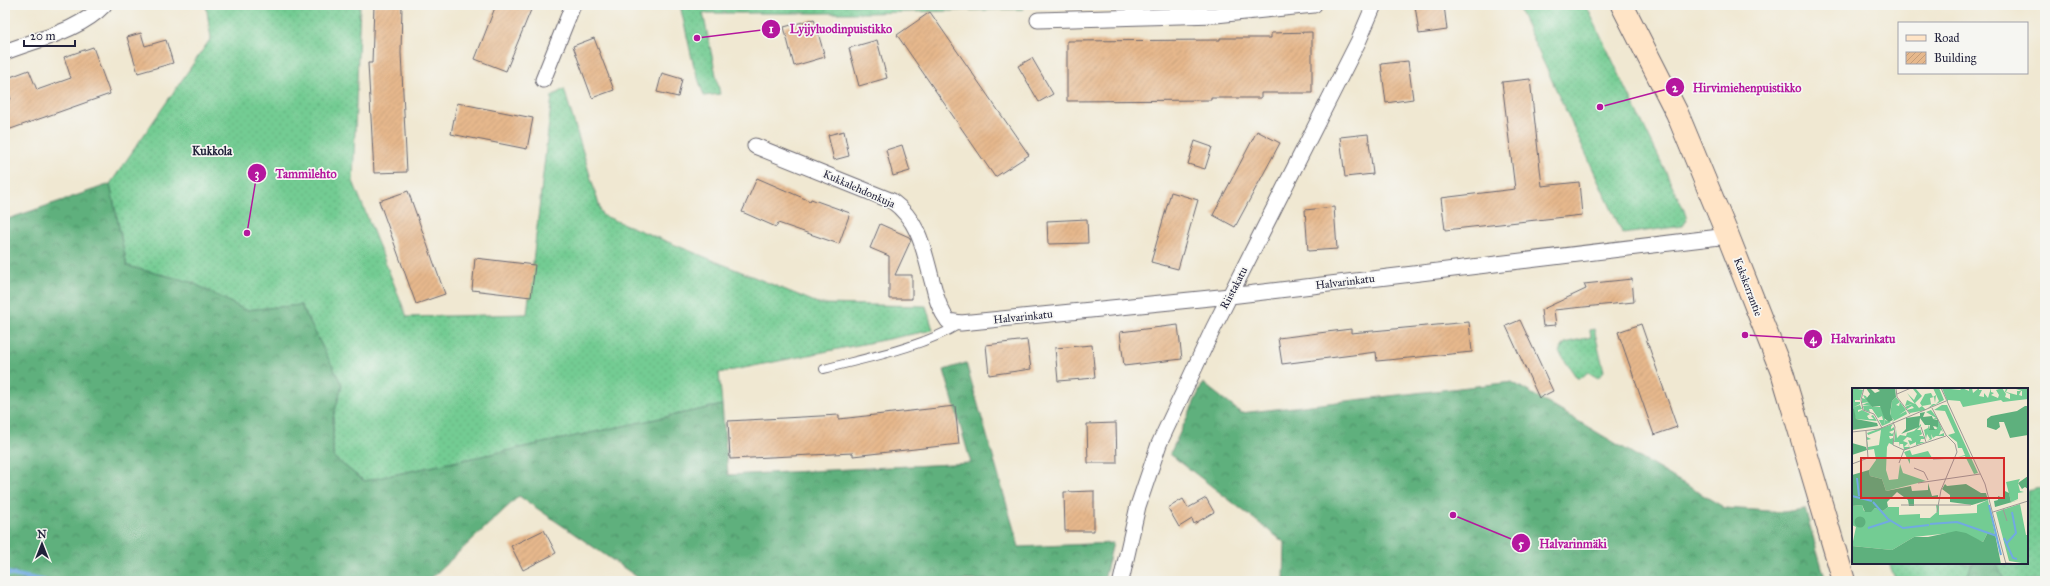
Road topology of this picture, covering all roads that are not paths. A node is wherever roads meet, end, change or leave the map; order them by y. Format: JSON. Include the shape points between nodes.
{"nodes":[{"id":1,"x":104,"y":5,"type":"edge"},
{"id":2,"x":573,"y":5,"type":"edge"},
{"id":3,"x":1314,"y":5,"type":"edge"},
{"id":4,"x":1374,"y":5,"type":"edge"},
{"id":5,"x":1622,"y":5,"type":"edge"},
{"id":6,"x":1038,"y":20,"type":"dead end"},
{"id":7,"x":5,"y":52,"type":"edge"},
{"id":8,"x":543,"y":80,"type":"dead end"},
{"id":9,"x":755,"y":146,"type":"dead end"},
{"id":10,"x":1728,"y":236,"type":"junction"},
{"id":11,"x":1230,"y":296,"type":"junction"},
{"id":12,"x":961,"y":323,"type":"junction"},
{"id":13,"x":824,"y":369,"type":"dead end"},
{"id":14,"x":1121,"y":581,"type":"edge"},
{"id":15,"x":1844,"y":581,"type":"edge"}],
"edges":[{"from":1,"to":7,"type":"street","via":[[80,24]]},
{"from":2,"to":8,"type":"street"},
{"from":3,"to":6,"type":"street","via":[[1216,15]]},
{"from":4,"to":11,"type":"street","name":"Riistakatu","via":[[1359,40]]},
{"from":5,"to":10,"type":"main road","name":"Kakskerrantie","via":[[1677,113]]},
{"from":9,"to":12,"type":"street","name":"Kukkalehdonkuja","via":[[892,201],[904,210],[919,236],[940,311],[948,321]]},
{"from":10,"to":11,"type":"street","name":"Halvarinkatu"},
{"from":10,"to":15,"type":"main road","name":"Kakskerrantie","via":[[1783,375]]},
{"from":11,"to":12,"type":"street","name":"Halvarinkatu"},
{"from":11,"to":14,"type":"street","name":"Riistakatu","via":[[1154,458],[1138,506]]},
{"from":12,"to":13,"type":"lane","via":[[946,332],[901,348]]}]}
